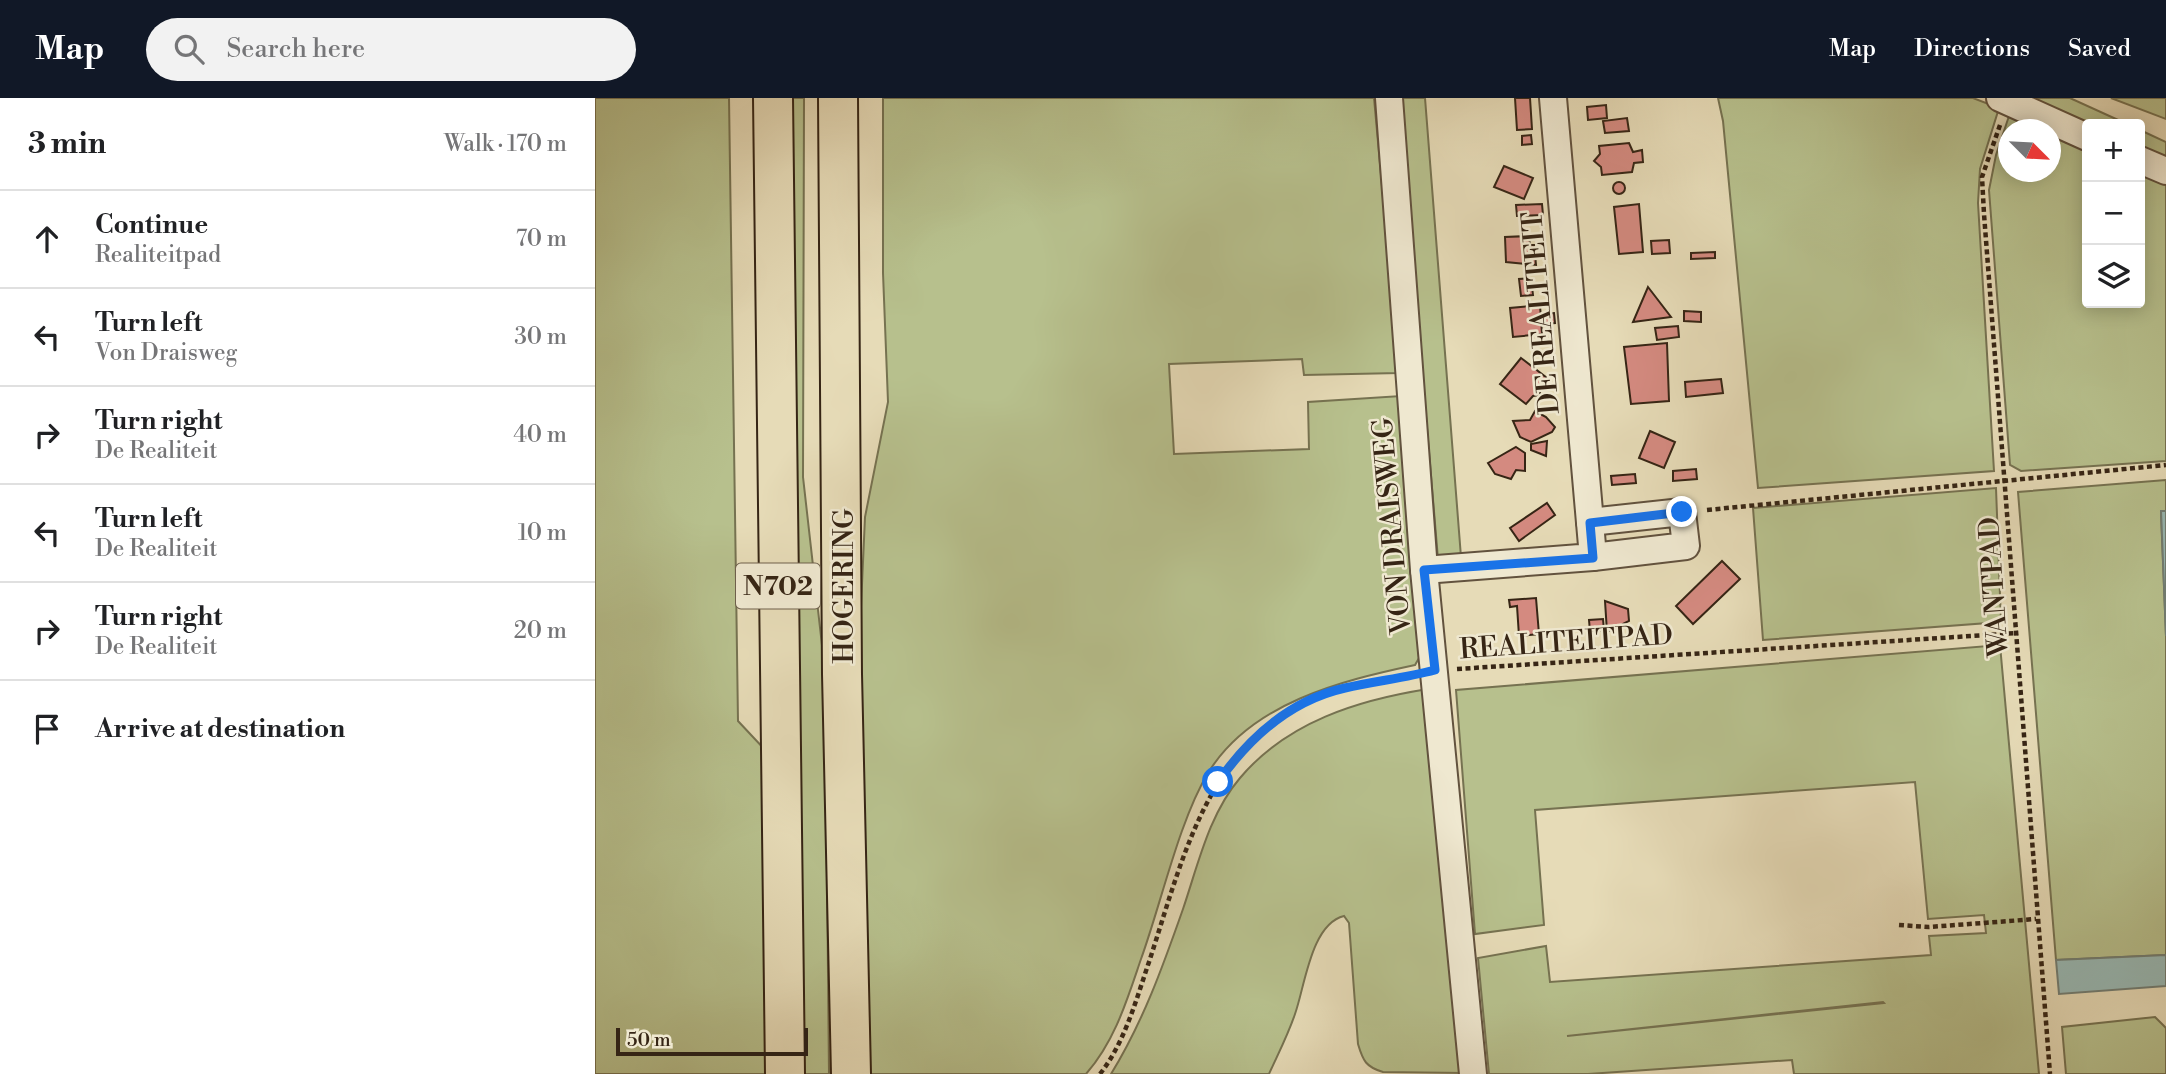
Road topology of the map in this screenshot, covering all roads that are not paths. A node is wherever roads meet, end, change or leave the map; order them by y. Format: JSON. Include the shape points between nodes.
{"nodes":[{"id":1,"x":773,"y":98,"type":"edge"},
{"id":2,"x":838,"y":98,"type":"edge"},
{"id":3,"x":1389,"y":98,"type":"edge"},
{"id":4,"x":1553,"y":98,"type":"edge"},
{"id":5,"x":2005,"y":100,"type":"edge"},
{"id":6,"x":2082,"y":134,"type":"edge"},
{"id":7,"x":2145,"y":162,"type":"edge"},
{"id":8,"x":2166,"y":171,"type":"edge"},
{"id":9,"x":1590,"y":523,"type":"junction"},
{"id":10,"x":1593,"y":558,"type":"junction"},
{"id":11,"x":1424,"y":570,"type":"junction"},
{"id":12,"x":785,"y":1074,"type":"edge"},
{"id":13,"x":851,"y":1074,"type":"edge"},
{"id":14,"x":1473,"y":1074,"type":"edge"}],
"edges":[{"from":1,"to":12,"type":"highway","number":"N702"},
{"from":2,"to":13,"type":"highway","name":"HOGERING","number":"N702","via":[[842,674]]},
{"from":3,"to":11,"type":"street","name":"VON DRAISWEG"},
{"from":4,"to":9,"type":"street","name":"DE REALITEIT"},
{"from":5,"to":6,"type":"street"},
{"from":7,"to":8,"type":"street"},
{"from":9,"to":10,"type":"street","name":"DE REALITEIT"},
{"from":9,"to":10,"type":"street","via":[[1682,512],[1686,546]]},
{"from":10,"to":11,"type":"street"},
{"from":11,"to":14,"type":"street","name":"VON DRAISWEG"}]}
